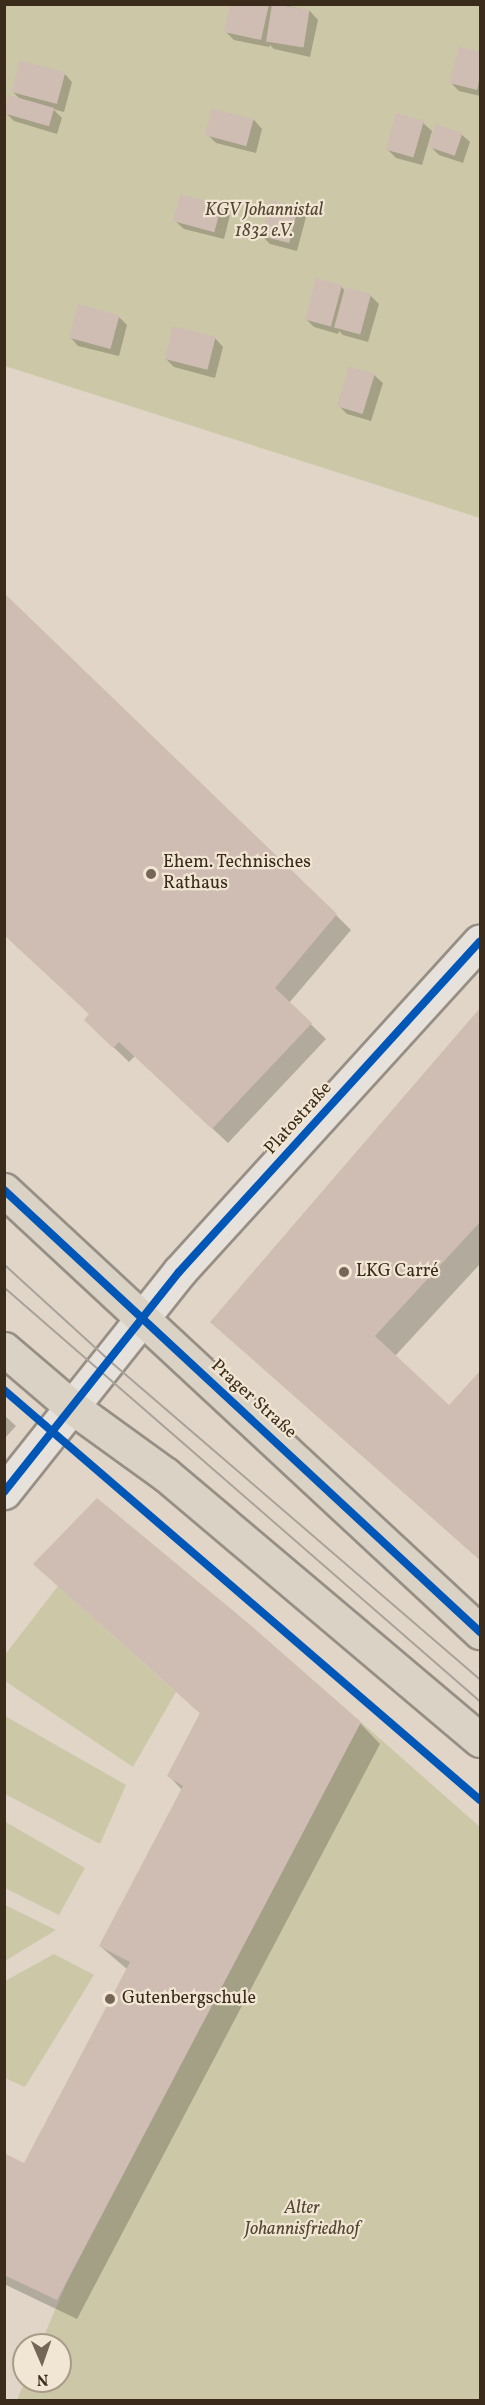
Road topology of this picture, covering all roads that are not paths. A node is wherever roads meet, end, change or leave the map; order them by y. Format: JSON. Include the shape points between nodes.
{"nodes":[{"id":1,"x":480,"y":941,"type":"edge"},
{"id":2,"x":4,"y":1190,"type":"edge"},
{"id":3,"x":142,"y":1319,"type":"junction"},
{"id":4,"x":4,"y":1349,"type":"edge"},
{"id":5,"x":72,"y":1407,"type":"junction"},
{"id":6,"x":4,"y":1492,"type":"edge"},
{"id":7,"x":480,"y":1632,"type":"edge"},
{"id":8,"x":480,"y":1740,"type":"edge"}],
"edges":[{"from":1,"to":3,"type":"street","name":"Platostraße","via":[[179,1272]]},
{"from":2,"to":3,"type":"main road","name":"Prager Straße"},
{"from":3,"to":5,"type":"street","name":"Platostraße"},
{"from":3,"to":7,"type":"main road","name":"Prager Straße"},
{"from":4,"to":5,"type":"main road"},
{"from":5,"to":6,"type":"street","name":"Platostraße"},
{"from":5,"to":8,"type":"main road","via":[[165,1474]]}]}
